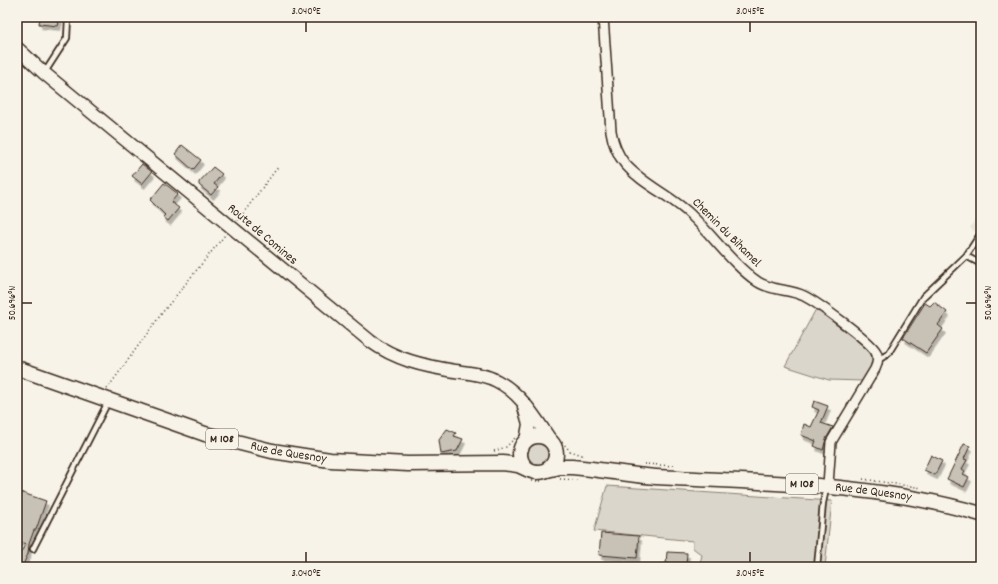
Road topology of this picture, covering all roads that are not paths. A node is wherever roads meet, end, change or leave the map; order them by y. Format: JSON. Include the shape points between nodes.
{"nodes":[{"id":1,"x":603,"y":17,"type":"edge"},
{"id":2,"x":68,"y":18,"type":"dead end"},
{"id":3,"x":17,"y":48,"type":"edge"},
{"id":4,"x":44,"y":73,"type":"junction"},
{"id":5,"x":981,"y":233,"type":"edge"},
{"id":6,"x":966,"y":256,"type":"junction"},
{"id":7,"x":981,"y":264,"type":"edge"},
{"id":8,"x":878,"y":360,"type":"junction"},
{"id":9,"x":17,"y":368,"type":"edge"},
{"id":10,"x":515,"y":394,"type":"junction"},
{"id":11,"x":104,"y":399,"type":"junction"},
{"id":12,"x":521,"y":441,"type":"junction"},
{"id":13,"x":555,"y":442,"type":"junction"},
{"id":14,"x":478,"y":463,"type":"junction"},
{"id":15,"x":529,"y":470,"type":"junction"},
{"id":16,"x":547,"y":470,"type":"junction"},
{"id":17,"x":620,"y":473,"type":"junction"},
{"id":18,"x":828,"y":485,"type":"junction"},
{"id":19,"x":981,"y":514,"type":"edge"},
{"id":20,"x":33,"y":549,"type":"dead end"},
{"id":21,"x":817,"y":567,"type":"edge"}],
"edges":[{"from":1,"to":8,"type":"street","name":"Chemin du Bihamel","via":[[611,131],[616,149],[624,163],[692,216],[759,283],[799,294],[814,302],[872,348]]},
{"from":2,"to":4,"type":"lane","via":[[67,38]]},
{"from":3,"to":4,"type":"street","name":"Route de Comines"},
{"from":4,"to":10,"type":"street","name":"Route de Comines","via":[[360,334],[388,353],[419,364],[492,379]]},
{"from":5,"to":6,"type":"lane"},
{"from":6,"to":7,"type":"lane"},
{"from":6,"to":8,"type":"lane","via":[[923,297],[888,354]]},
{"from":8,"to":18,"type":"street","via":[[869,380],[831,442]]},
{"from":9,"to":11,"type":"main road","name":"Rue de Quesnoy","number":"M 108"},
{"from":10,"to":12,"type":"street","name":"Route de Comines","via":[[528,418],[529,432]]},
{"from":10,"to":13,"type":"street","name":"Route de Comines"},
{"from":11,"to":14,"type":"main road","name":"Rue de Quesnoy","number":"M 108","via":[[205,434],[283,453],[330,460],[414,465]]},
{"from":11,"to":20,"type":"lane"},
{"from":12,"to":13,"type":"main road","via":[[537,436]]},
{"from":12,"to":14,"type":"main road","name":"Rue de Quesnoy","number":"M 108","via":[[508,454]]},
{"from":12,"to":15,"type":"main road","via":[[521,460]]},
{"from":13,"to":16,"type":"main road","via":[[556,458]]},
{"from":13,"to":17,"type":"main road","name":"Rue de Quesnoy","number":"M 108","via":[[563,453],[578,461]]},
{"from":14,"to":15,"type":"main road","name":"Rue de Quesnoy","number":"M 108","via":[[514,464]]},
{"from":15,"to":16,"type":"main road"},
{"from":16,"to":17,"type":"main road","name":"Rue de Quesnoy","number":"M 108","via":[[565,466]]},
{"from":17,"to":18,"type":"main road","name":"Rue de Quesnoy","number":"M 108"},
{"from":18,"to":19,"type":"main road","name":"Rue de Quesnoy","number":"M 108","via":[[896,494]]},
{"from":18,"to":21,"type":"lane","via":[[823,503]]}]}
